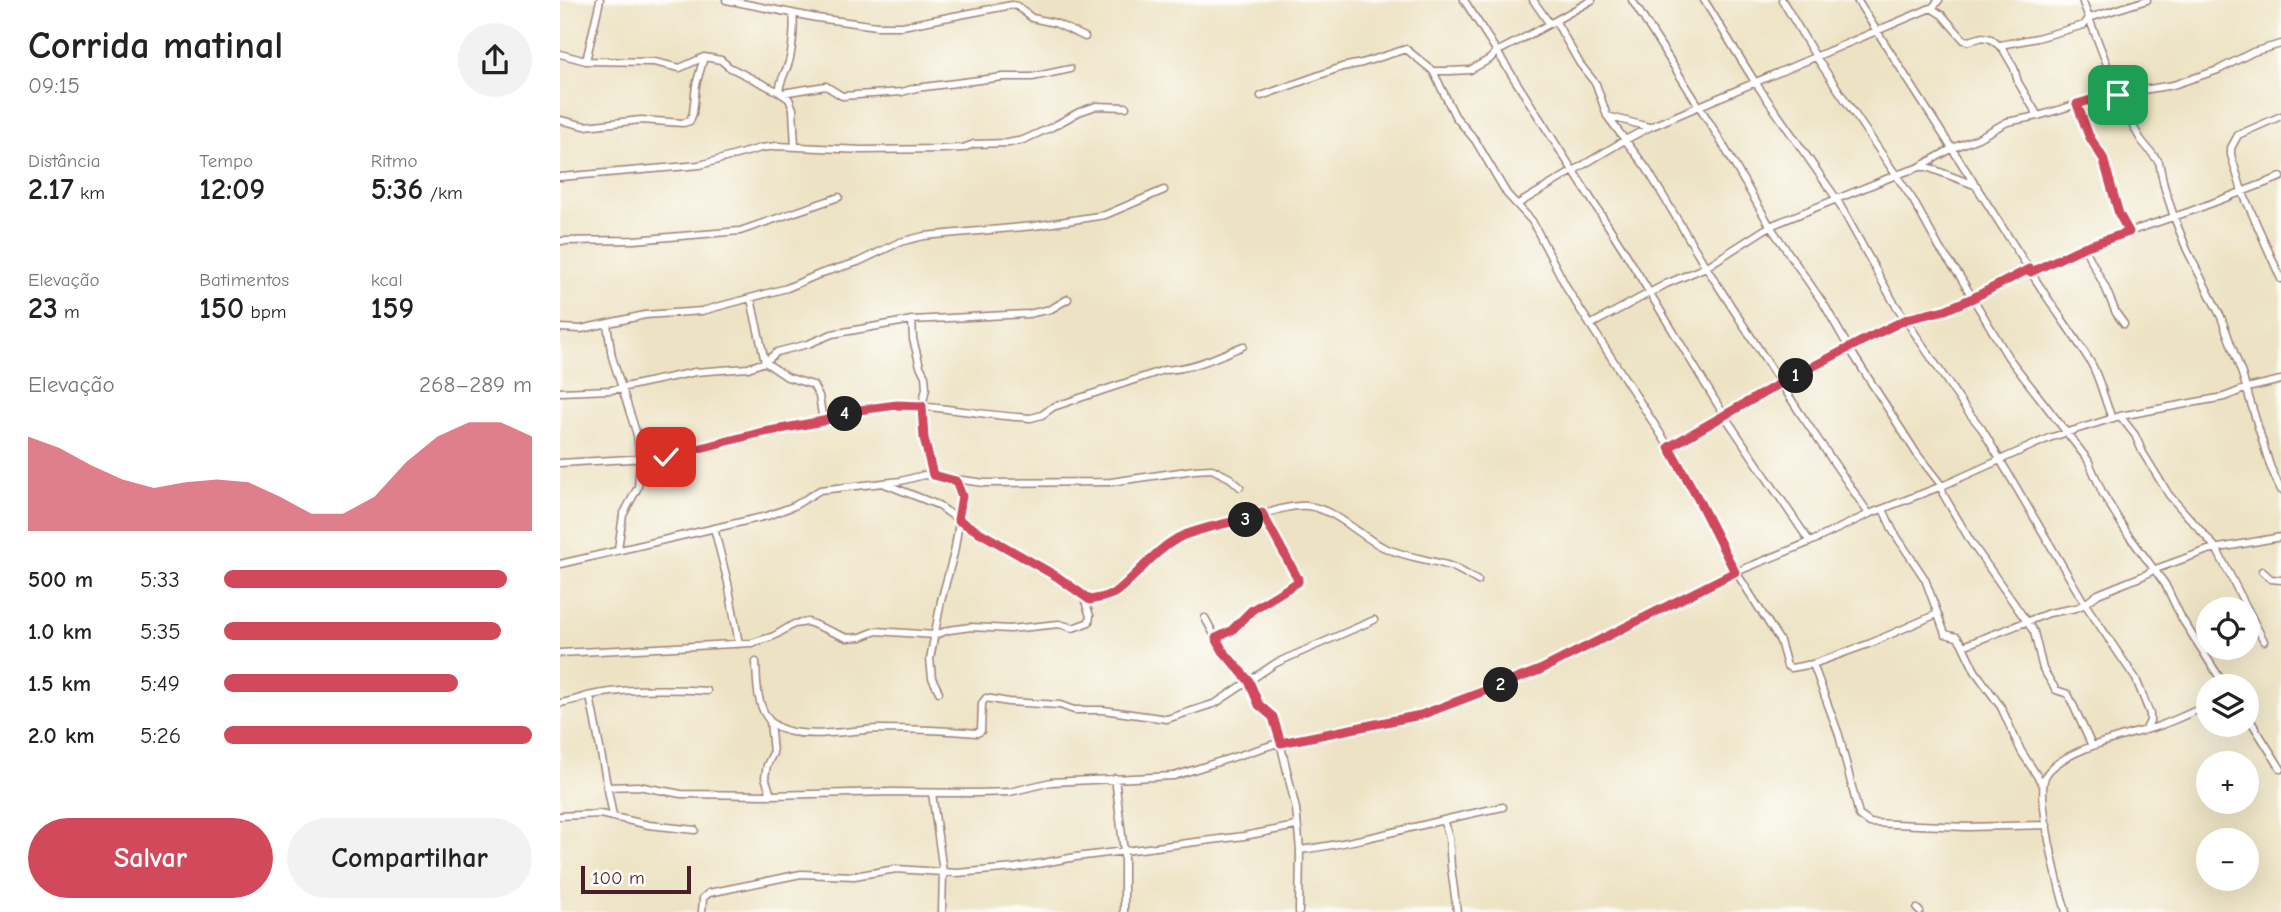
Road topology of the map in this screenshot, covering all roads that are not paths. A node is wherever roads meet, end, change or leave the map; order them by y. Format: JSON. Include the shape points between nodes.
{"nodes":[{"id":1,"x":600,"y":0,"type":"edge"},
{"id":2,"x":726,"y":0,"type":"edge"},
{"id":3,"x":1464,"y":0,"type":"edge"},
{"id":4,"x":1533,"y":0,"type":"edge"},
{"id":5,"x":1592,"y":0,"type":"edge"},
{"id":6,"x":1632,"y":0,"type":"edge"},
{"id":7,"x":1703,"y":0,"type":"edge"},
{"id":8,"x":1782,"y":0,"type":"edge"},
{"id":9,"x":1857,"y":0,"type":"edge"},
{"id":10,"x":1939,"y":0,"type":"edge"},
{"id":11,"x":2082,"y":0,"type":"edge"},
{"id":12,"x":2147,"y":0,"type":"edge"},
{"id":13,"x":1930,"y":8,"type":"junction"},
{"id":14,"x":793,"y":14,"type":"junction"},
{"id":15,"x":2089,"y":18,"type":"junction"},
{"id":16,"x":1552,"y":22,"type":"junction"},
{"id":17,"x":1877,"y":31,"type":"junction"},
{"id":18,"x":1085,"y":37,"type":"dead end"},
{"id":19,"x":2281,"y":44,"type":"edge"},
{"id":20,"x":2000,"y":45,"type":"junction"},
{"id":21,"x":1496,"y":52,"type":"junction"},
{"id":22,"x":560,"y":54,"type":"edge"},
{"id":23,"x":704,"y":57,"type":"junction"},
{"id":24,"x":1816,"y":57,"type":"junction"},
{"id":25,"x":586,"y":61,"type":"junction"},
{"id":26,"x":1070,"y":69,"type":"dead end"},
{"id":27,"x":1433,"y":71,"type":"junction"},
{"id":28,"x":1755,"y":82,"type":"junction"},
{"id":29,"x":780,"y":92,"type":"junction"},
{"id":30,"x":2118,"y":95,"type":"junction"},
{"id":31,"x":1261,"y":96,"type":"dead end"},
{"id":32,"x":2077,"y":104,"type":"junction"},
{"id":33,"x":1699,"y":106,"type":"junction"},
{"id":34,"x":1126,"y":107,"type":"dead end"},
{"id":35,"x":1607,"y":116,"type":"junction"},
{"id":36,"x":2038,"y":116,"type":"junction"},
{"id":37,"x":2281,"y":116,"type":"edge"},
{"id":38,"x":560,"y":120,"type":"edge"},
{"id":39,"x":1650,"y":127,"type":"junction"},
{"id":40,"x":1625,"y":140,"type":"junction"},
{"id":41,"x":795,"y":147,"type":"junction"},
{"id":42,"x":1953,"y":148,"type":"junction"},
{"id":43,"x":1920,"y":167,"type":"junction"},
{"id":44,"x":1573,"y":172,"type":"junction"},
{"id":45,"x":1896,"y":175,"type":"junction"},
{"id":46,"x":560,"y":177,"type":"edge"},
{"id":47,"x":2281,"y":177,"type":"edge"},
{"id":48,"x":1977,"y":186,"type":"junction"},
{"id":49,"x":1164,"y":190,"type":"dead end"},
{"id":50,"x":2242,"y":191,"type":"junction"},
{"id":51,"x":839,"y":197,"type":"dead end"},
{"id":52,"x":1836,"y":198,"type":"junction"},
{"id":53,"x":1518,"y":204,"type":"junction"},
{"id":54,"x":2174,"y":216,"type":"junction"},
{"id":55,"x":1770,"y":226,"type":"junction"},
{"id":56,"x":2129,"y":232,"type":"junction"},
{"id":57,"x":560,"y":242,"type":"edge"},
{"id":58,"x":2084,"y":247,"type":"junction"},
{"id":59,"x":1706,"y":267,"type":"junction"},
{"id":60,"x":2030,"y":270,"type":"junction"},
{"id":61,"x":2281,"y":279,"type":"edge"},
{"id":62,"x":1650,"y":293,"type":"junction"},
{"id":63,"x":1973,"y":298,"type":"junction"},
{"id":64,"x":751,"y":299,"type":"junction"},
{"id":65,"x":1068,"y":299,"type":"dead end"},
{"id":66,"x":1907,"y":319,"type":"junction"},
{"id":67,"x":912,"y":320,"type":"junction"},
{"id":68,"x":607,"y":324,"type":"junction"},
{"id":69,"x":2124,"y":324,"type":"dead end"},
{"id":70,"x":1591,"y":326,"type":"junction"},
{"id":71,"x":560,"y":328,"type":"edge"},
{"id":72,"x":1243,"y":346,"type":"dead end"},
{"id":73,"x":1849,"y":348,"type":"junction"},
{"id":74,"x":765,"y":362,"type":"junction"},
{"id":75,"x":2281,"y":380,"type":"edge"},
{"id":76,"x":1781,"y":383,"type":"junction"},
{"id":77,"x":621,"y":387,"type":"junction"},
{"id":78,"x":2247,"y":388,"type":"junction"},
{"id":79,"x":560,"y":392,"type":"edge"},
{"id":80,"x":922,"y":406,"type":"junction"},
{"id":81,"x":1724,"y":415,"type":"junction"},
{"id":82,"x":2120,"y":416,"type":"junction"},
{"id":83,"x":2112,"y":418,"type":"junction"},
{"id":84,"x":823,"y":421,"type":"junction"},
{"id":85,"x":2067,"y":432,"type":"junction"},
{"id":86,"x":1669,"y":447,"type":"junction"},
{"id":87,"x":2000,"y":459,"type":"junction"},
{"id":88,"x":640,"y":460,"type":"junction"},
{"id":89,"x":560,"y":463,"type":"edge"},
{"id":90,"x":933,"y":475,"type":"junction"},
{"id":91,"x":956,"y":481,"type":"junction"},
{"id":92,"x":885,"y":484,"type":"junction"},
{"id":93,"x":1942,"y":486,"type":"junction"},
{"id":94,"x":1240,"y":487,"type":"dead end"},
{"id":95,"x":2281,"y":490,"type":"edge"},
{"id":96,"x":1883,"y":509,"type":"junction"},
{"id":97,"x":1262,"y":513,"type":"junction"},
{"id":98,"x":1869,"y":514,"type":"junction"},
{"id":99,"x":958,"y":520,"type":"junction"},
{"id":100,"x":714,"y":528,"type":"junction"},
{"id":101,"x":2281,"y":537,"type":"edge"},
{"id":102,"x":1810,"y":542,"type":"junction"},
{"id":103,"x":2216,"y":548,"type":"junction"},
{"id":104,"x":618,"y":549,"type":"junction"},
{"id":105,"x":560,"y":564,"type":"edge"},
{"id":106,"x":2153,"y":570,"type":"junction"},
{"id":107,"x":2262,"y":571,"type":"dead end"},
{"id":108,"x":1735,"y":572,"type":"junction"},
{"id":109,"x":2281,"y":580,"type":"edge"},
{"id":110,"x":1478,"y":581,"type":"dead end"},
{"id":111,"x":1084,"y":598,"type":"junction"},
{"id":112,"x":2085,"y":604,"type":"junction"},
{"id":113,"x":1937,"y":614,"type":"junction"},
{"id":114,"x":1205,"y":618,"type":"dead end"},
{"id":115,"x":1374,"y":620,"type":"dead end"},
{"id":116,"x":2026,"y":621,"type":"junction"},
{"id":117,"x":934,"y":635,"type":"junction"},
{"id":118,"x":1216,"y":638,"type":"junction"},
{"id":119,"x":2264,"y":641,"type":"dead end"},
{"id":120,"x":738,"y":644,"type":"junction"},
{"id":121,"x":1963,"y":646,"type":"junction"},
{"id":122,"x":560,"y":653,"type":"edge"},
{"id":123,"x":756,"y":662,"type":"dead end"},
{"id":124,"x":1813,"y":664,"type":"junction"},
{"id":125,"x":2217,"y":674,"type":"edge"},
{"id":126,"x":1249,"y":681,"type":"junction"},
{"id":127,"x":707,"y":691,"type":"dead end"},
{"id":128,"x":939,"y":692,"type":"dead end"},
{"id":129,"x":590,"y":696,"type":"junction"},
{"id":130,"x":560,"y":703,"type":"edge"},
{"id":131,"x":2196,"y":710,"type":"edge"},
{"id":132,"x":770,"y":721,"type":"junction"},
{"id":133,"x":2146,"y":729,"type":"junction"},
{"id":134,"x":2259,"y":734,"type":"edge"},
{"id":135,"x":1281,"y":743,"type":"junction"},
{"id":136,"x":2092,"y":746,"type":"junction"},
{"id":137,"x":2281,"y":769,"type":"edge"},
{"id":138,"x":1115,"y":778,"type":"junction"},
{"id":139,"x":2043,"y":785,"type":"junction"},
{"id":140,"x":607,"y":787,"type":"junction"},
{"id":141,"x":932,"y":793,"type":"junction"},
{"id":142,"x":771,"y":795,"type":"junction"},
{"id":143,"x":1503,"y":807,"type":"dead end"},
{"id":144,"x":560,"y":816,"type":"edge"},
{"id":145,"x":613,"y":816,"type":"junction"},
{"id":146,"x":1443,"y":820,"type":"junction"},
{"id":147,"x":2047,"y":825,"type":"junction"},
{"id":148,"x":1296,"y":826,"type":"junction"},
{"id":149,"x":695,"y":830,"type":"dead end"},
{"id":150,"x":1300,"y":850,"type":"junction"},
{"id":151,"x":1125,"y":852,"type":"junction"},
{"id":152,"x":943,"y":872,"type":"junction"},
{"id":153,"x":702,"y":912,"type":"edge"},
{"id":154,"x":942,"y":912,"type":"edge"},
{"id":155,"x":1124,"y":912,"type":"edge"},
{"id":156,"x":1299,"y":912,"type":"edge"},
{"id":157,"x":1457,"y":912,"type":"edge"},
{"id":158,"x":2066,"y":912,"type":"edge"}],
"edges":[{"from":1,"to":25,"type":"street"},
{"from":2,"to":14,"type":"street"},
{"from":3,"to":21,"type":"street"},
{"from":4,"to":16,"type":"street"},
{"from":5,"to":16,"type":"street"},
{"from":6,"to":33,"type":"street"},
{"from":7,"to":28,"type":"street"},
{"from":8,"to":24,"type":"street"},
{"from":9,"to":17,"type":"street"},
{"from":10,"to":13,"type":"street"},
{"from":11,"to":15,"type":"street"},
{"from":12,"to":15,"type":"street"},
{"from":13,"to":17,"type":"street"},
{"from":13,"to":20,"type":"street","via":[[1964,40],[1983,37]]},
{"from":14,"to":18,"type":"street","via":[[902,26],[1012,5],[1032,18]]},
{"from":14,"to":29,"type":"street","via":[[789,63]]},
{"from":15,"to":20,"type":"street","via":[[2084,24]]},
{"from":15,"to":30,"type":"street"},
{"from":16,"to":21,"type":"street"},
{"from":16,"to":35,"type":"street","via":[[1596,84]]},
{"from":17,"to":24,"type":"street"},
{"from":17,"to":42,"type":"street"},
{"from":19,"to":30,"type":"street","via":[[2173,85]]},
{"from":20,"to":36,"type":"street"},
{"from":21,"to":27,"type":"street","via":[[1470,70]]},
{"from":21,"to":44,"type":"street"},
{"from":22,"to":25,"type":"street"},
{"from":23,"to":25,"type":"street","via":[[680,68],[638,60]]},
{"from":23,"to":29,"type":"street","via":[[721,60]]},
{"from":23,"to":38,"type":"street","via":[[690,121],[585,126]]},
{"from":24,"to":28,"type":"street"},
{"from":24,"to":45,"type":"street"},
{"from":26,"to":29,"type":"street","via":[[902,92],[842,96],[826,86]]},
{"from":27,"to":31,"type":"street","via":[[1406,49]]},
{"from":27,"to":53,"type":"street","via":[[1455,116]]},
{"from":28,"to":33,"type":"street"},
{"from":28,"to":52,"type":"street"},
{"from":29,"to":41,"type":"street","via":[[793,109]]},
{"from":30,"to":32,"type":"street"},
{"from":30,"to":54,"type":"street","via":[[2141,140],[2159,162]]},
{"from":32,"to":36,"type":"street"},
{"from":32,"to":56,"type":"street","via":[[2103,158]]},
{"from":33,"to":39,"type":"street"},
{"from":33,"to":55,"type":"street"},
{"from":34,"to":41,"type":"street","via":[[1096,106],[1008,143],[943,149]]},
{"from":35,"to":39,"type":"street"},
{"from":35,"to":40,"type":"street"},
{"from":36,"to":42,"type":"street","via":[[2007,122]]},
{"from":37,"to":50,"type":"street","via":[[2235,140],[2231,159]]},
{"from":39,"to":40,"type":"street"},
{"from":40,"to":44,"type":"street"},
{"from":40,"to":59,"type":"street"},
{"from":41,"to":46,"type":"street","via":[[761,148],[700,165]]},
{"from":42,"to":43,"type":"street"},
{"from":42,"to":48,"type":"street"},
{"from":43,"to":45,"type":"street"},
{"from":43,"to":48,"type":"street"},
{"from":44,"to":53,"type":"street"},
{"from":44,"to":62,"type":"street"},
{"from":45,"to":52,"type":"street"},
{"from":45,"to":63,"type":"street"},
{"from":47,"to":50,"type":"street"},
{"from":48,"to":60,"type":"street"},
{"from":49,"to":64,"type":"street","via":[[1105,215],[900,242],[858,262]]},
{"from":50,"to":54,"type":"street"},
{"from":50,"to":61,"type":"street"},
{"from":51,"to":57,"type":"street","via":[[740,231]]},
{"from":52,"to":55,"type":"street"},
{"from":52,"to":66,"type":"street"},
{"from":53,"to":70,"type":"street"},
{"from":54,"to":56,"type":"street"},
{"from":54,"to":78,"type":"street","via":[[2217,306]]},
{"from":55,"to":59,"type":"street"},
{"from":55,"to":73,"type":"street"},
{"from":56,"to":58,"type":"street"},
{"from":58,"to":60,"type":"street"},
{"from":58,"to":69,"type":"street"},
{"from":59,"to":62,"type":"street"},
{"from":59,"to":76,"type":"street"},
{"from":60,"to":63,"type":"street"},
{"from":60,"to":83,"type":"street","via":[[2091,364]]},
{"from":62,"to":70,"type":"street"},
{"from":62,"to":81,"type":"street"},
{"from":63,"to":66,"type":"street"},
{"from":63,"to":85,"type":"street","via":[[2008,357]]},
{"from":64,"to":68,"type":"street"},
{"from":64,"to":74,"type":"street"},
{"from":65,"to":67,"type":"street","via":[[1028,314]]},
{"from":66,"to":73,"type":"street"},
{"from":66,"to":87,"type":"street"},
{"from":67,"to":74,"type":"street","via":[[832,334],[777,352]]},
{"from":67,"to":80,"type":"street","via":[[926,388]]},
{"from":68,"to":71,"type":"street","via":[[581,330]]},
{"from":68,"to":77,"type":"street"},
{"from":70,"to":86,"type":"street"},
{"from":72,"to":80,"type":"street","via":[[1031,418]]},
{"from":73,"to":76,"type":"street"},
{"from":73,"to":93,"type":"street"},
{"from":74,"to":77,"type":"street"},
{"from":74,"to":84,"type":"street","via":[[786,377],[813,385]]},
{"from":75,"to":78,"type":"street"},
{"from":76,"to":81,"type":"street"},
{"from":76,"to":98,"type":"street"},
{"from":77,"to":79,"type":"street"},
{"from":77,"to":88,"type":"street"},
{"from":78,"to":82,"type":"street","via":[[2224,397]]},
{"from":78,"to":95,"type":"street"},
{"from":80,"to":84,"type":"street","via":[[859,410]]},
{"from":80,"to":90,"type":"street"},
{"from":81,"to":86,"type":"street"},
{"from":81,"to":102,"type":"street"},
{"from":82,"to":83,"type":"street"},
{"from":82,"to":103,"type":"street","via":[[2169,495]]},
{"from":83,"to":85,"type":"street"},
{"from":84,"to":88,"type":"street"},
{"from":85,"to":87,"type":"street"},
{"from":85,"to":106,"type":"street"},
{"from":86,"to":108,"type":"street"},
{"from":87,"to":93,"type":"street"},
{"from":87,"to":112,"type":"street"},
{"from":88,"to":89,"type":"street"},
{"from":88,"to":104,"type":"street","via":[[638,487],[623,515]]},
{"from":90,"to":91,"type":"street"},
{"from":90,"to":92,"type":"street"},
{"from":91,"to":94,"type":"street","via":[[1111,482],[1212,469]]},
{"from":91,"to":99,"type":"street","via":[[962,496]]},
{"from":92,"to":99,"type":"street","via":[[938,505]]},
{"from":92,"to":100,"type":"street","via":[[820,490],[780,512]]},
{"from":93,"to":96,"type":"street"},
{"from":93,"to":116,"type":"street","via":[[1971,542]]},
{"from":96,"to":98,"type":"street"},
{"from":96,"to":113,"type":"street","via":[[1925,579]]},
{"from":97,"to":110,"type":"street","via":[[1308,506],[1330,513],[1381,546],[1453,567]]},
{"from":97,"to":111,"type":"street","via":[[1181,537],[1161,549],[1115,592]]},
{"from":97,"to":118,"type":"street","via":[[1298,582]]},
{"from":98,"to":102,"type":"street"},
{"from":99,"to":111,"type":"street","via":[[1056,576]]},
{"from":99,"to":117,"type":"street"},
{"from":100,"to":104,"type":"street"},
{"from":100,"to":120,"type":"street","via":[[729,583]]},
{"from":101,"to":103,"type":"street"},
{"from":102,"to":108,"type":"street"},
{"from":103,"to":106,"type":"street"},
{"from":103,"to":119,"type":"street"},
{"from":104,"to":105,"type":"street"},
{"from":106,"to":112,"type":"street"},
{"from":106,"to":125,"type":"street"},
{"from":107,"to":109,"type":"street"},
{"from":108,"to":124,"type":"street","via":[[1780,641],[1787,666]]},
{"from":108,"to":135,"type":"street","via":[[1517,679],[1421,715]]},
{"from":111,"to":117,"type":"street","via":[[1089,622],[1073,628],[1059,624],[971,627]]},
{"from":112,"to":116,"type":"street"},
{"from":112,"to":133,"type":"street","via":[[2136,679],[2150,714]]},
{"from":113,"to":121,"type":"street","via":[[1945,634],[1957,637]]},
{"from":113,"to":124,"type":"street"},
{"from":114,"to":118,"type":"street"},
{"from":115,"to":126,"type":"street","via":[[1276,663]]},
{"from":116,"to":121,"type":"street"},
{"from":116,"to":136,"type":"street","via":[[2034,632],[2043,669],[2056,690],[2068,694]]},
{"from":117,"to":120,"type":"street","via":[[876,631],[847,638],[808,622]]},
{"from":117,"to":128,"type":"street","via":[[930,659]]},
{"from":118,"to":126,"type":"street"},
{"from":120,"to":122,"type":"street"},
{"from":121,"to":139,"type":"street"},
{"from":123,"to":132,"type":"street","via":[[758,696]]},
{"from":124,"to":147,"type":"street","via":[[1839,735],[1860,815],[1870,823]]},
{"from":126,"to":132,"type":"street","via":[[1216,703],[1167,719],[986,698],[979,733],[940,729],[794,732]]},
{"from":126,"to":135,"type":"street","via":[[1259,705],[1273,717]]},
{"from":127,"to":129,"type":"street","via":[[619,691]]},
{"from":129,"to":130,"type":"street"},
{"from":129,"to":140,"type":"street"},
{"from":131,"to":133,"type":"street"},
{"from":132,"to":142,"type":"street","via":[[773,753],[765,776]]},
{"from":133,"to":136,"type":"street"},
{"from":134,"to":137,"type":"street"},
{"from":135,"to":138,"type":"street","via":[[1174,776]]},
{"from":135,"to":148,"type":"street"},
{"from":136,"to":139,"type":"street","via":[[2054,766]]},
{"from":138,"to":141,"type":"street","via":[[1051,782],[1010,792]]},
{"from":138,"to":151,"type":"street"},
{"from":139,"to":147,"type":"street"},
{"from":140,"to":142,"type":"street"},
{"from":140,"to":145,"type":"street"},
{"from":141,"to":142,"type":"street"},
{"from":141,"to":152,"type":"street"},
{"from":143,"to":146,"type":"street"},
{"from":144,"to":145,"type":"street"},
{"from":145,"to":149,"type":"street"},
{"from":146,"to":150,"type":"street"},
{"from":146,"to":157,"type":"street"},
{"from":147,"to":158,"type":"street"},
{"from":148,"to":150,"type":"street"},
{"from":148,"to":151,"type":"street"},
{"from":150,"to":156,"type":"street"},
{"from":151,"to":152,"type":"street","via":[[982,872]]},
{"from":151,"to":155,"type":"street"},
{"from":152,"to":153,"type":"street","via":[[896,869],[854,876],[801,874],[709,894],[703,898]]},
{"from":152,"to":154,"type":"street"}]}
